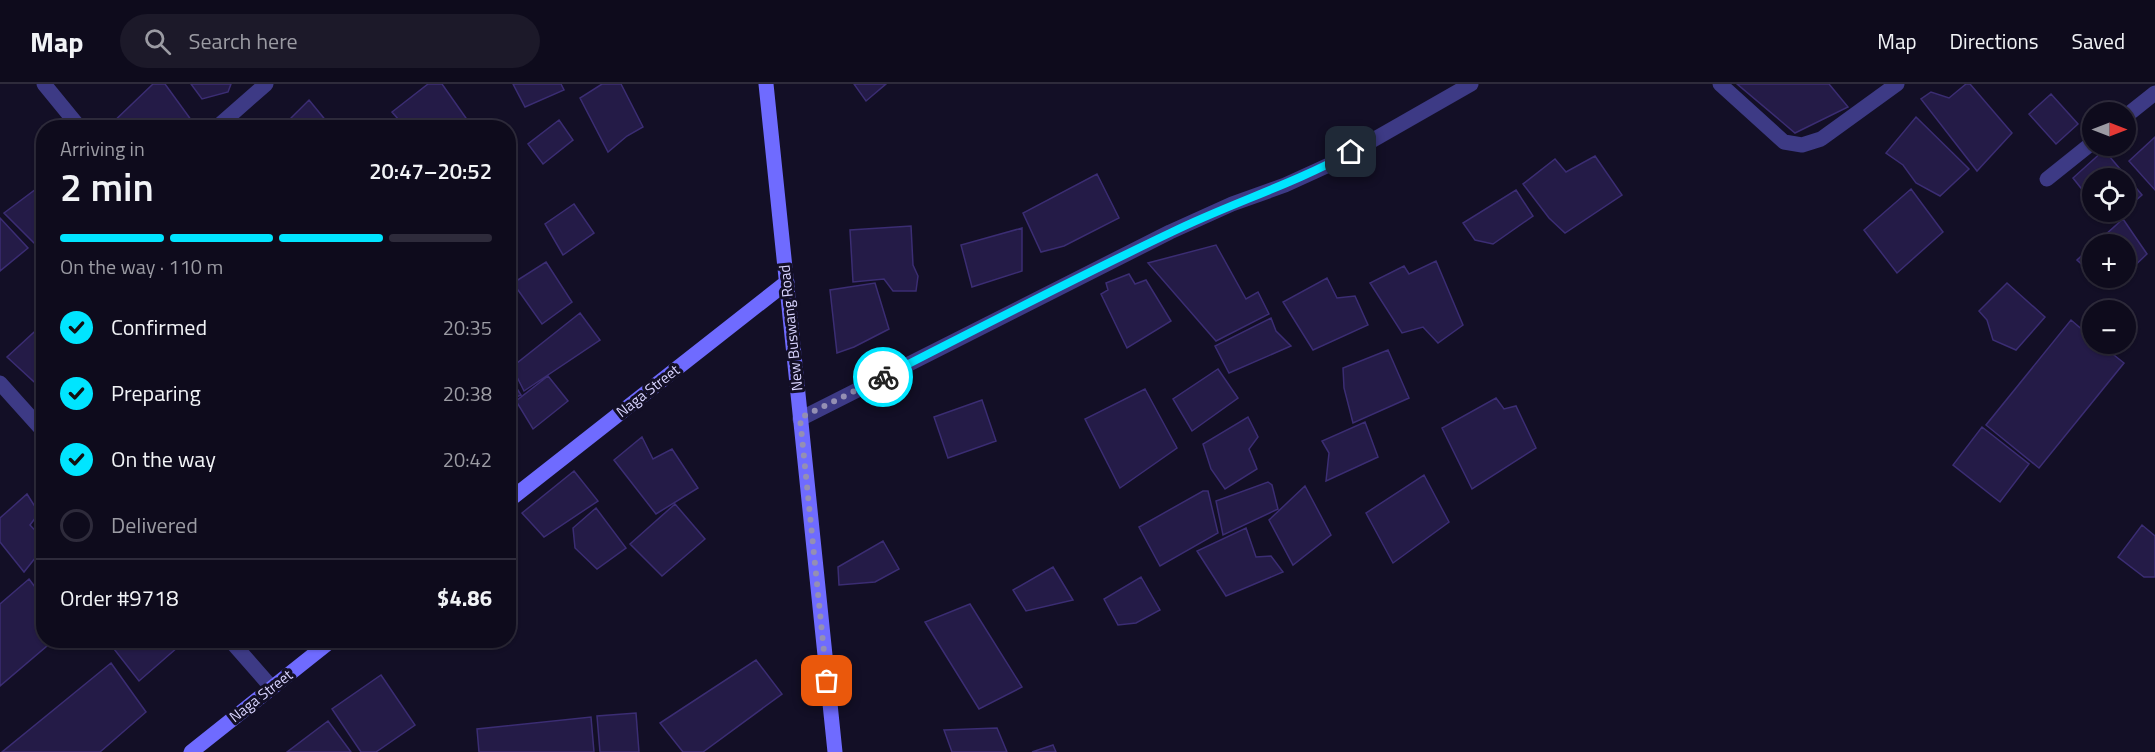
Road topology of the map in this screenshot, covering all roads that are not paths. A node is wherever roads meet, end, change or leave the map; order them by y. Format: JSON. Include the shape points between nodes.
{"nodes":[{"id":1,"x":44,"y":84,"type":"edge"},
{"id":2,"x":266,"y":84,"type":"edge"},
{"id":3,"x":766,"y":84,"type":"edge"},
{"id":4,"x":1471,"y":84,"type":"edge"},
{"id":5,"x":1720,"y":84,"type":"edge"},
{"id":6,"x":1897,"y":84,"type":"edge"},
{"id":7,"x":2155,"y":93,"type":"edge"},
{"id":8,"x":2136,"y":108,"type":"edge"},
{"id":9,"x":73,"y":120,"type":"edge"},
{"id":10,"x":225,"y":120,"type":"edge"},
{"id":11,"x":2082,"y":151,"type":"edge"},
{"id":12,"x":2047,"y":179,"type":"dead end"},
{"id":13,"x":787,"y":282,"type":"junction"},
{"id":14,"x":0,"y":383,"type":"edge"},
{"id":15,"x":800,"y":418,"type":"junction"},
{"id":16,"x":36,"y":423,"type":"edge"},
{"id":17,"x":516,"y":495,"type":"edge"},
{"id":18,"x":237,"y":648,"type":"edge"},
{"id":19,"x":322,"y":648,"type":"edge"},
{"id":20,"x":272,"y":688,"type":"junction"},
{"id":21,"x":191,"y":752,"type":"edge"},
{"id":22,"x":835,"y":752,"type":"edge"}],
"edges":[{"from":1,"to":9,"type":"street"},
{"from":2,"to":10,"type":"street"},
{"from":3,"to":13,"type":"street","name":"New Buswang Road"},
{"from":4,"to":15,"type":"street","via":[[1331,164],[1170,232]]},
{"from":5,"to":6,"type":"street","via":[[1785,142],[1802,146],[1821,140]]},
{"from":7,"to":8,"type":"street"},
{"from":11,"to":12,"type":"street"},
{"from":13,"to":15,"type":"street","name":"New Buswang Road"},
{"from":13,"to":17,"type":"street","name":"Naga Street"},
{"from":14,"to":16,"type":"street"},
{"from":15,"to":22,"type":"street","name":"New Buswang Road"},
{"from":18,"to":20,"type":"street"},
{"from":19,"to":20,"type":"street","name":"Naga Street"},
{"from":20,"to":21,"type":"street","name":"Naga Street"}]}
